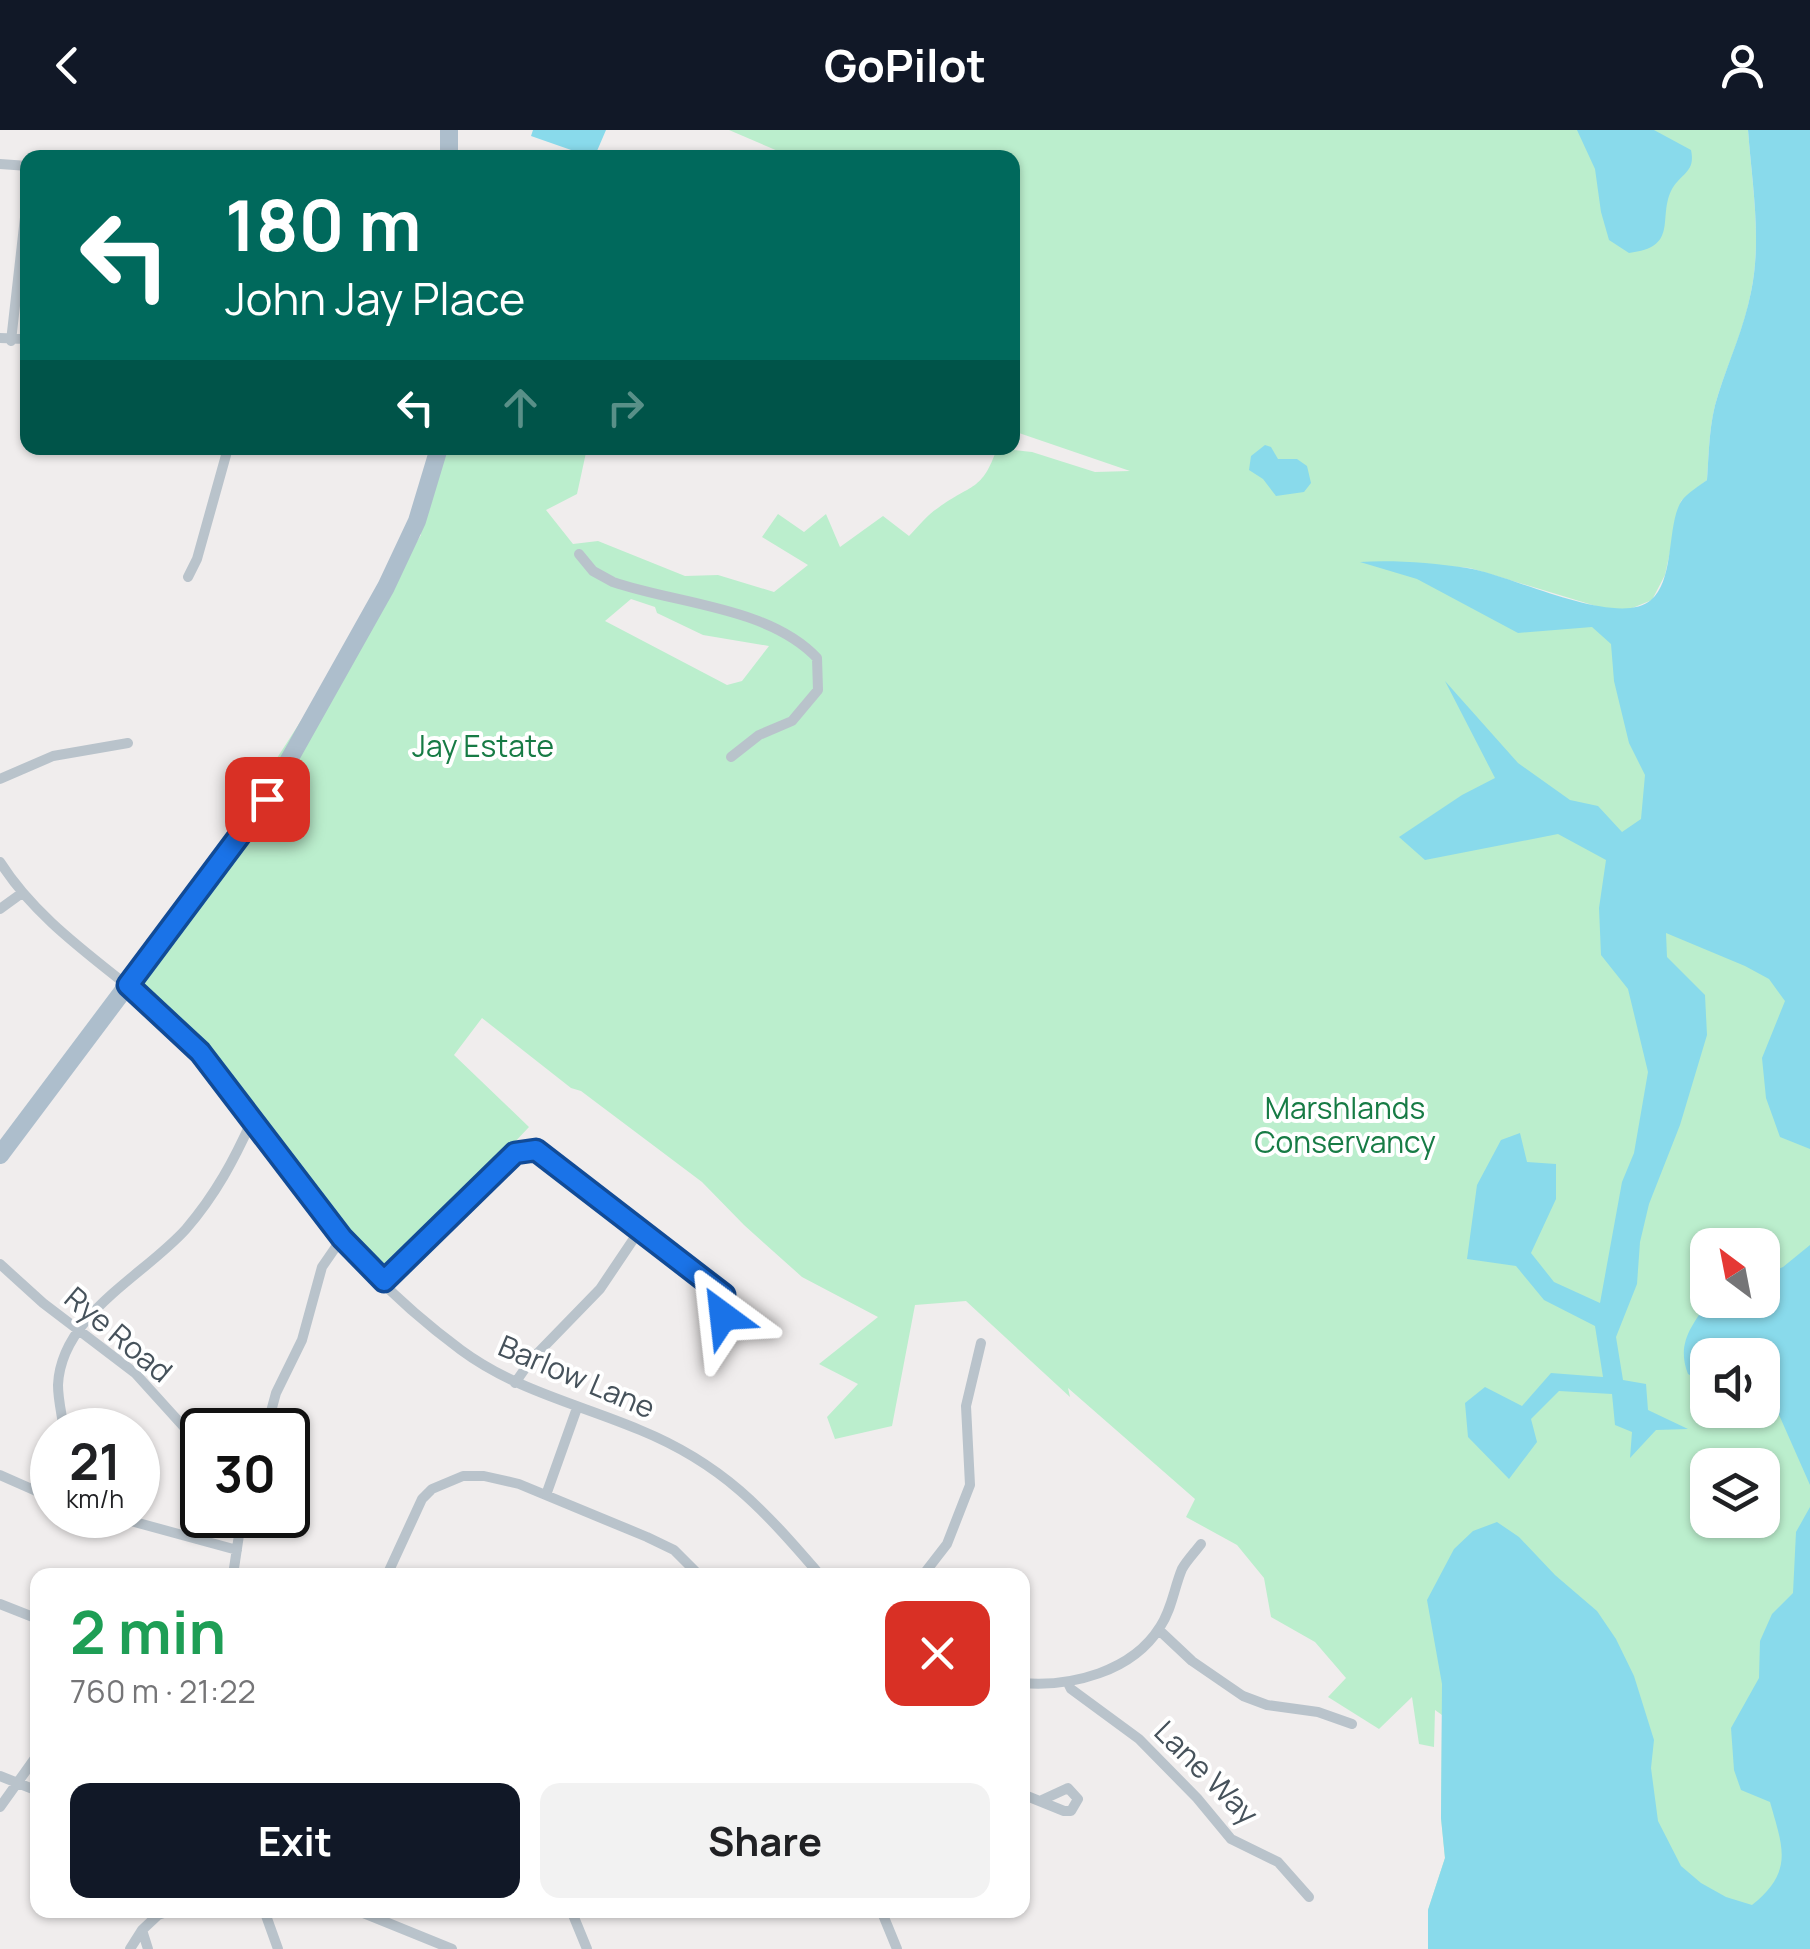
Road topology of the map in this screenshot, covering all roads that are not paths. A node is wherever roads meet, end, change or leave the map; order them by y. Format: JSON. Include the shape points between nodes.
{"nodes":[{"id":1,"x":20,"y":245,"type":"edge"},
{"id":2,"x":6,"y":340,"type":"edge"},
{"id":3,"x":226,"y":455,"type":"edge"},
{"id":4,"x":436,"y":455,"type":"edge"},
{"id":5,"x":579,"y":554,"type":"dead end"},
{"id":6,"x":188,"y":577,"type":"dead end"},
{"id":7,"x":128,"y":743,"type":"dead end"},
{"id":8,"x":731,"y":757,"type":"dead end"},
{"id":9,"x":0,"y":779,"type":"edge"},
{"id":10,"x":0,"y":862,"type":"edge"},
{"id":11,"x":22,"y":893,"type":"junction"},
{"id":12,"x":0,"y":908,"type":"edge"},
{"id":13,"x":128,"y":985,"type":"junction"},
{"id":14,"x":254,"y":1118,"type":"junction"},
{"id":15,"x":2,"y":1150,"type":"edge"},
{"id":16,"x":639,"y":1231,"type":"junction"},
{"id":17,"x":342,"y":1238,"type":"junction"},
{"id":18,"x":0,"y":1264,"type":"edge"},
{"id":19,"x":384,"y":1281,"type":"junction"},
{"id":20,"x":724,"y":1295,"type":"dead end"},
{"id":21,"x":81,"y":1329,"type":"junction"},
{"id":22,"x":982,"y":1343,"type":"dead end"},
{"id":23,"x":515,"y":1384,"type":"junction"},
{"id":24,"x":61,"y":1408,"type":"edge"},
{"id":25,"x":272,"y":1408,"type":"edge"},
{"id":26,"x":577,"y":1408,"type":"junction"},
{"id":27,"x":180,"y":1423,"type":"edge"},
{"id":28,"x":0,"y":1475,"type":"edge"},
{"id":29,"x":30,"y":1488,"type":"edge"},
{"id":30,"x":546,"y":1495,"type":"junction"},
{"id":31,"x":160,"y":1529,"type":"edge"},
{"id":32,"x":239,"y":1538,"type":"edge"},
{"id":33,"x":1200,"y":1544,"type":"dead end"},
{"id":34,"x":237,"y":1550,"type":"junction"},
{"id":35,"x":234,"y":1568,"type":"edge"},
{"id":36,"x":390,"y":1568,"type":"edge"},
{"id":37,"x":692,"y":1568,"type":"edge"},
{"id":38,"x":814,"y":1568,"type":"edge"},
{"id":39,"x":928,"y":1568,"type":"edge"},
{"id":40,"x":0,"y":1604,"type":"edge"},
{"id":41,"x":30,"y":1616,"type":"edge"},
{"id":42,"x":1159,"y":1630,"type":"junction"},
{"id":43,"x":1068,"y":1683,"type":"junction"},
{"id":44,"x":1030,"y":1684,"type":"edge"},
{"id":45,"x":1352,"y":1724,"type":"dead end"},
{"id":46,"x":30,"y":1765,"type":"edge"},
{"id":47,"x":0,"y":1776,"type":"edge"},
{"id":48,"x":17,"y":1783,"type":"junction"},
{"id":49,"x":30,"y":1789,"type":"edge"},
{"id":50,"x":1030,"y":1796,"type":"edge"},
{"id":51,"x":1042,"y":1800,"type":"dead end"},
{"id":52,"x":0,"y":1808,"type":"edge"},
{"id":53,"x":1309,"y":1897,"type":"dead end"},
{"id":54,"x":155,"y":1918,"type":"edge"},
{"id":55,"x":267,"y":1918,"type":"edge"},
{"id":56,"x":376,"y":1918,"type":"edge"},
{"id":57,"x":574,"y":1918,"type":"edge"},
{"id":58,"x":884,"y":1918,"type":"edge"},
{"id":59,"x":142,"y":1930,"type":"junction"},
{"id":60,"x":130,"y":1949,"type":"edge"},
{"id":61,"x":148,"y":1949,"type":"edge"},
{"id":62,"x":278,"y":1949,"type":"edge"},
{"id":63,"x":452,"y":1949,"type":"edge"},
{"id":64,"x":587,"y":1949,"type":"edge"},
{"id":65,"x":897,"y":1949,"type":"edge"}],
"edges":[{"from":1,"to":2,"type":"street"},
{"from":3,"to":6,"type":"street"},
{"from":4,"to":13,"type":"main road","via":[[417,522],[386,587],[276,785]]},
{"from":5,"to":8,"type":"street","via":[[613,582],[764,623],[817,658],[818,690],[792,721]]},
{"from":7,"to":9,"type":"street","via":[[53,756]]},
{"from":10,"to":11,"type":"street","name":"Barlow Lane"},
{"from":11,"to":12,"type":"street"},
{"from":11,"to":13,"type":"street","name":"Barlow Lane"},
{"from":13,"to":14,"type":"street","name":"Barlow Lane","via":[[200,1052]]},
{"from":13,"to":15,"type":"main road"},
{"from":14,"to":17,"type":"street","name":"Barlow Lane"},
{"from":14,"to":21,"type":"street","via":[[224,1180],[186,1228]]},
{"from":16,"to":19,"type":"street","via":[[536,1150],[526,1149]]},
{"from":16,"to":20,"type":"street"},
{"from":16,"to":23,"type":"street","via":[[600,1289]]},
{"from":17,"to":19,"type":"street","name":"Barlow Lane"},
{"from":17,"to":25,"type":"street","via":[[322,1267],[302,1340]]},
{"from":18,"to":21,"type":"street","name":"Rye Road"},
{"from":19,"to":23,"type":"street","name":"Barlow Lane","via":[[461,1350]]},
{"from":21,"to":24,"type":"street","via":[[62,1362]]},
{"from":21,"to":27,"type":"street","name":"Rye Road"},
{"from":22,"to":39,"type":"street","via":[[966,1406],[970,1484],[947,1544]]},
{"from":23,"to":26,"type":"street","name":"Barlow Lane"},
{"from":26,"to":30,"type":"street"},
{"from":26,"to":38,"type":"street","name":"Barlow Lane","via":[[640,1430],[735,1482]]},
{"from":28,"to":29,"type":"street"},
{"from":30,"to":36,"type":"street","via":[[484,1476],[463,1476],[432,1489],[411,1517]]},
{"from":30,"to":37,"type":"street","via":[[674,1550]]},
{"from":31,"to":34,"type":"street"},
{"from":32,"to":34,"type":"street"},
{"from":33,"to":42,"type":"street","via":[[1183,1568]]},
{"from":34,"to":35,"type":"street"},
{"from":40,"to":41,"type":"street"},
{"from":42,"to":43,"type":"street","via":[[1124,1660]]},
{"from":42,"to":45,"type":"street","via":[[1242,1696]]},
{"from":43,"to":44,"type":"street"},
{"from":43,"to":53,"type":"street","name":"Lane Way","via":[[1139,1738],[1231,1838],[1278,1862]]},
{"from":46,"to":48,"type":"street"},
{"from":47,"to":48,"type":"street"},
{"from":48,"to":49,"type":"street"},
{"from":48,"to":52,"type":"street"},
{"from":50,"to":51,"type":"street"},
{"from":54,"to":59,"type":"street"},
{"from":55,"to":62,"type":"street"},
{"from":56,"to":63,"type":"street"},
{"from":57,"to":64,"type":"street"},
{"from":58,"to":65,"type":"street"},
{"from":59,"to":60,"type":"street"},
{"from":59,"to":61,"type":"street"}]}
